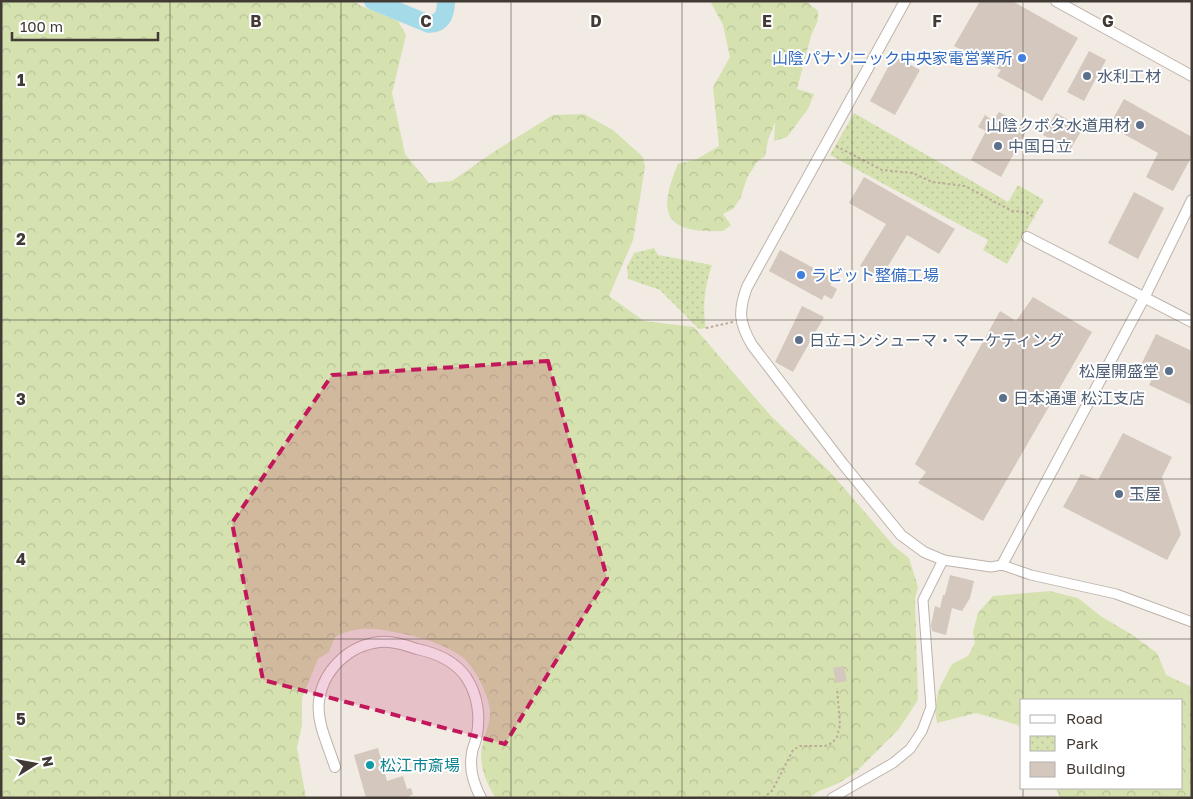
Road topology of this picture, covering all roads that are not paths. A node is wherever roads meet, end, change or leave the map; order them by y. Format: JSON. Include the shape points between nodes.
{"nodes":[{"id":1,"x":905,"y":1,"type":"edge"},
{"id":2,"x":1056,"y":1,"type":"edge"},
{"id":3,"x":1192,"y":76,"type":"edge"},
{"id":4,"x":1192,"y":200,"type":"edge"},
{"id":5,"x":1027,"y":237,"type":"dead end"},
{"id":6,"x":1144,"y":298,"type":"junction"},
{"id":7,"x":1192,"y":322,"type":"edge"},
{"id":8,"x":943,"y":560,"type":"junction"},
{"id":9,"x":1002,"y":565,"type":"junction"},
{"id":10,"x":1192,"y":622,"type":"edge"},
{"id":11,"x":335,"y":767,"type":"dead end"},
{"id":12,"x":481,"y":798,"type":"edge"},
{"id":13,"x":832,"y":798,"type":"edge"}],
"edges":[{"from":1,"to":8,"type":"street","via":[[747,287],[741,301],[740,318],[752,345],[901,535],[924,552]]},
{"from":2,"to":3,"type":"street"},
{"from":4,"to":6,"type":"street"},
{"from":5,"to":6,"type":"street"},
{"from":6,"to":7,"type":"street"},
{"from":6,"to":9,"type":"street"},
{"from":8,"to":9,"type":"street","via":[[991,567]]},
{"from":8,"to":13,"type":"street","via":[[923,600],[930,707],[922,731],[910,749],[893,763]]},
{"from":9,"to":10,"type":"street","via":[[1031,575],[1116,594]]},
{"from":11,"to":12,"type":"street","via":[[320,717],[319,701],[326,679],[335,664],[349,653],[364,645],[394,642],[448,660],[471,686],[478,717],[472,764],[476,789]]}]}
